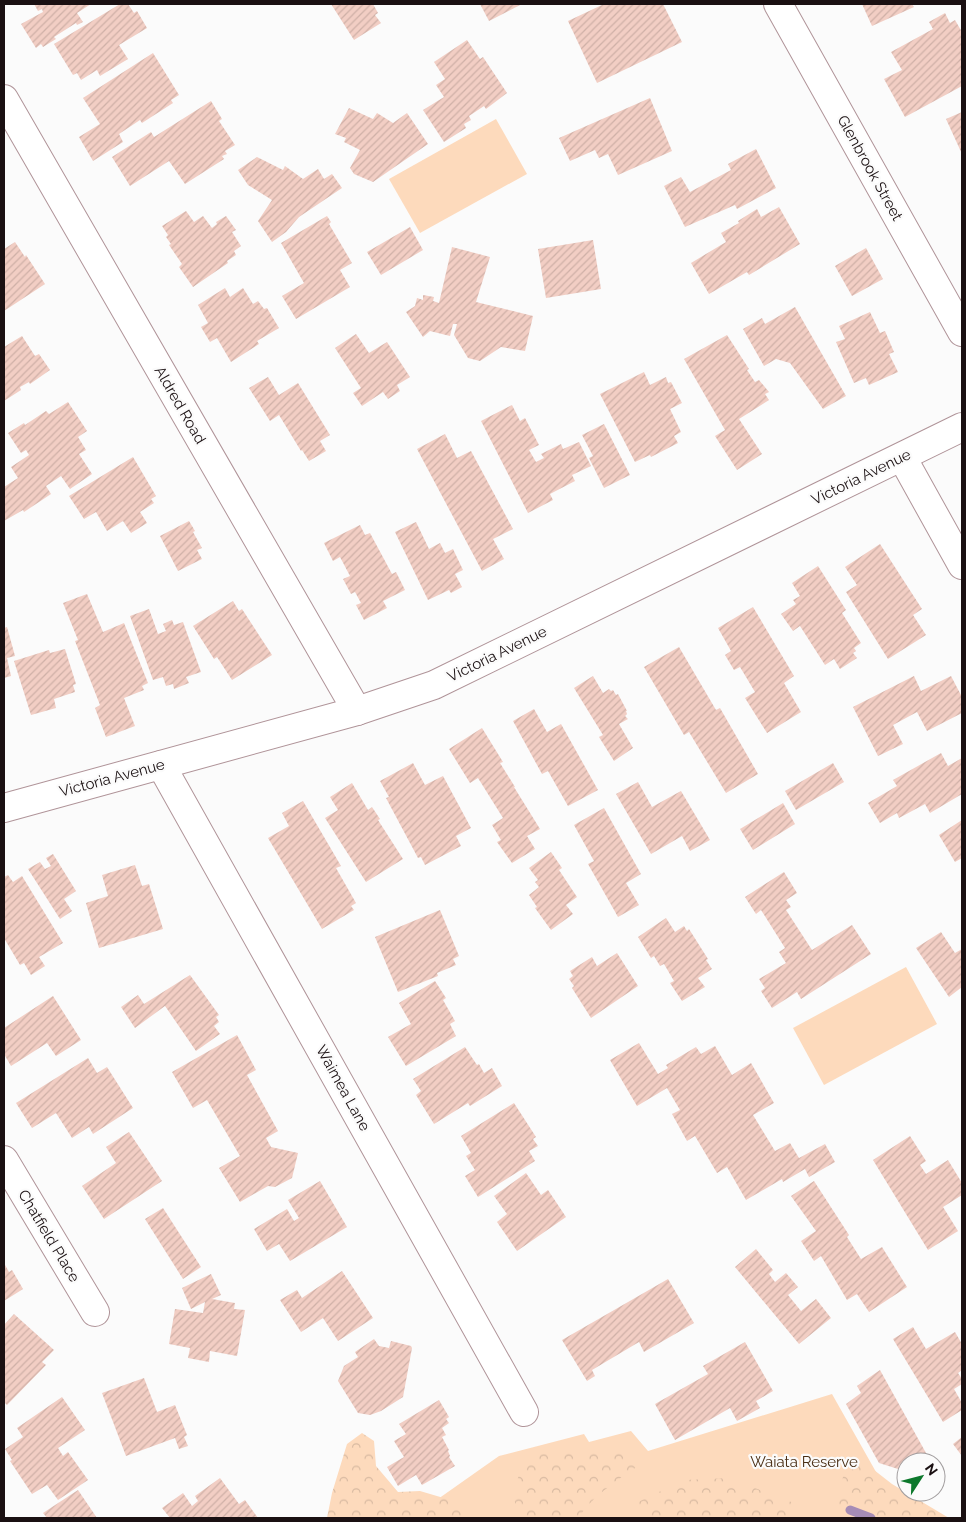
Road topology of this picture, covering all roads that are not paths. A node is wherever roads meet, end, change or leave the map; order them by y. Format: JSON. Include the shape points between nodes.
{"nodes":[{"id":1,"x":778,"y":4,"type":"edge"},
{"id":2,"x":4,"y":99,"type":"edge"},
{"id":3,"x":962,"y":332,"type":"edge"},
{"id":4,"x":962,"y":427,"type":"edge"},
{"id":5,"x":902,"y":457,"type":"junction"},
{"id":6,"x":962,"y":565,"type":"edge"},
{"id":7,"x":357,"y":711,"type":"junction"},
{"id":8,"x":162,"y":764,"type":"junction"},
{"id":9,"x":4,"y":808,"type":"edge"},
{"id":10,"x":4,"y":1160,"type":"edge"},
{"id":11,"x":95,"y":1312,"type":"dead end"},
{"id":12,"x":524,"y":1412,"type":"dead end"}],
"edges":[{"from":1,"to":3,"type":"street","name":"Glenbrook Street"},
{"from":2,"to":7,"type":"street","name":"Aldred Road"},
{"from":4,"to":5,"type":"street","name":"Victoria Avenue"},
{"from":5,"to":6,"type":"street"},
{"from":5,"to":7,"type":"street","name":"Victoria Avenue","via":[[434,685]]},
{"from":7,"to":8,"type":"street","name":"Victoria Avenue"},
{"from":8,"to":9,"type":"street","name":"Victoria Avenue"},
{"from":8,"to":12,"type":"street","name":"Waimea Lane"},
{"from":10,"to":11,"type":"street","name":"Chatfield Place"}]}
